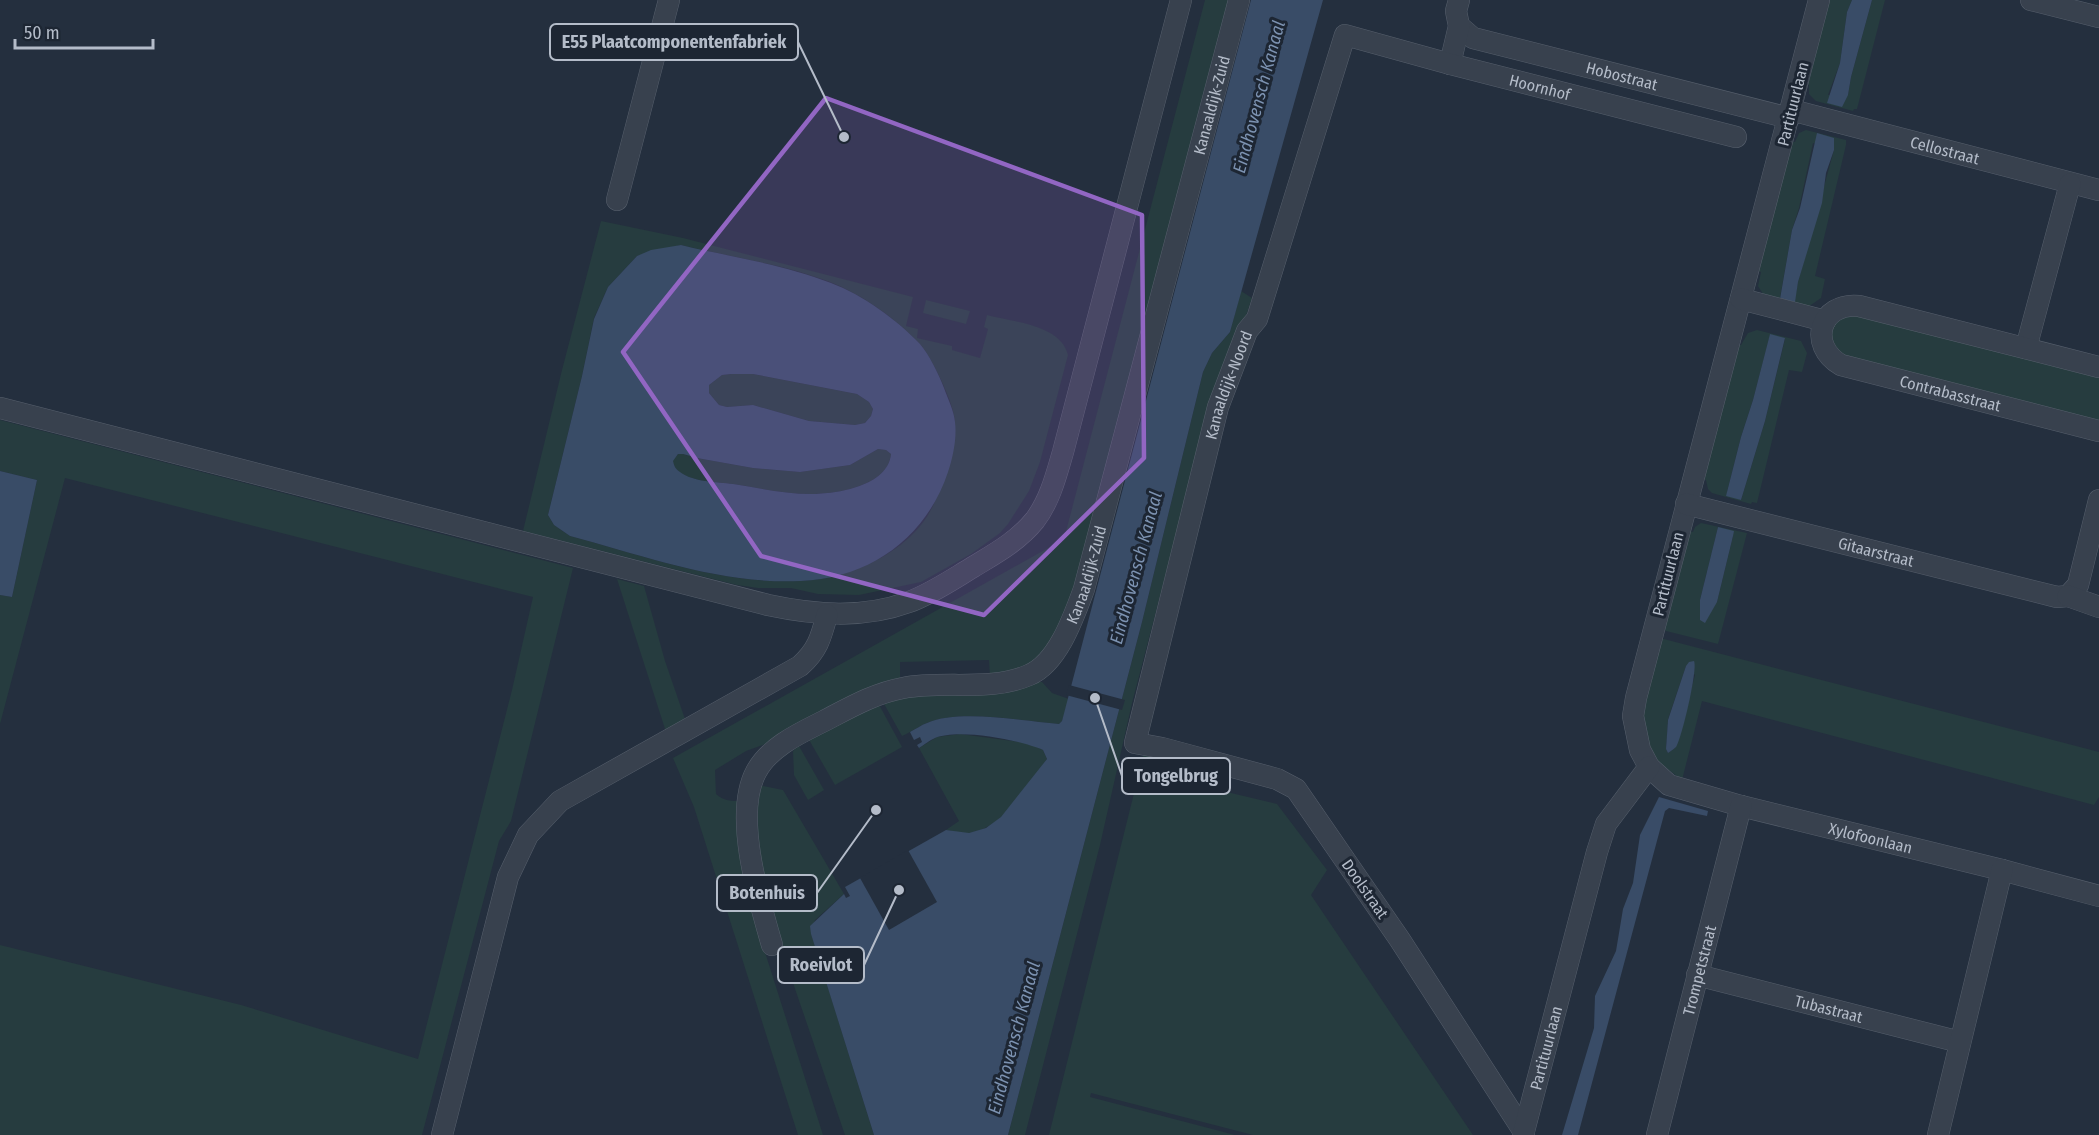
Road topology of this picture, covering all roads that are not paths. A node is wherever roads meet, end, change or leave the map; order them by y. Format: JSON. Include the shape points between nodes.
{"nodes":[{"id":1,"x":669,"y":0,"type":"edge"},
{"id":2,"x":1181,"y":0,"type":"edge"},
{"id":3,"x":1239,"y":0,"type":"edge"},
{"id":4,"x":1459,"y":0,"type":"edge"},
{"id":5,"x":1819,"y":0,"type":"edge"},
{"id":6,"x":2031,"y":0,"type":"edge"},
{"id":7,"x":2099,"y":17,"type":"edge"},
{"id":8,"x":1459,"y":26,"type":"junction"},
{"id":9,"x":1345,"y":35,"type":"joint"},
{"id":10,"x":1450,"y":64,"type":"junction"},
{"id":11,"x":1790,"y":114,"type":"junction"},
{"id":12,"x":1736,"y":137,"type":"dead end"},
{"id":13,"x":2070,"y":184,"type":"junction"},
{"id":14,"x":2099,"y":190,"type":"edge"},
{"id":15,"x":617,"y":200,"type":"dead end"},
{"id":16,"x":1740,"y":306,"type":"junction"},
{"id":17,"x":1823,"y":327,"type":"junction"},
{"id":18,"x":2026,"y":348,"type":"junction"},
{"id":19,"x":2099,"y":367,"type":"edge"},
{"id":20,"x":0,"y":408,"type":"edge"},
{"id":21,"x":2099,"y":431,"type":"edge"},
{"id":22,"x":2099,"y":500,"type":"edge"},
{"id":23,"x":1686,"y":504,"type":"junction"},
{"id":24,"x":2068,"y":596,"type":"junction"},
{"id":25,"x":2099,"y":607,"type":"edge"},
{"id":26,"x":826,"y":615,"type":"junction"},
{"id":27,"x":1135,"y":743,"type":"joint"},
{"id":28,"x":1649,"y":767,"type":"junction"},
{"id":29,"x":1741,"y":806,"type":"junction"},
{"id":30,"x":2002,"y":870,"type":"junction"},
{"id":31,"x":2099,"y":896,"type":"edge"},
{"id":32,"x":772,"y":945,"type":"dead end"},
{"id":33,"x":1697,"y":975,"type":"junction"},
{"id":34,"x":1960,"y":1042,"type":"junction"},
{"id":35,"x":1523,"y":1134,"type":"edge"},
{"id":36,"x":442,"y":1135,"type":"edge"},
{"id":37,"x":1657,"y":1135,"type":"edge"},
{"id":38,"x":1938,"y":1135,"type":"edge"}],
"edges":[{"from":1,"to":15,"type":"street"},
{"from":2,"to":26,"type":"street","via":[[1047,502],[1014,542],[942,586],[909,602],[885,608]]},
{"from":3,"to":32,"type":"street","name":"Kanaaldijk-Zuid","via":[[1084,589],[1066,633],[1048,659],[1030,675],[994,683],[904,687],[876,695],[772,752],[756,771],[748,791],[746,819],[755,879]]},
{"from":4,"to":8,"type":"street"},
{"from":5,"to":11,"type":"street","name":"Partituurlaan"},
{"from":6,"to":7,"type":"street"},
{"from":8,"to":10,"type":"street"},
{"from":8,"to":11,"type":"street","name":"Hobostraat","via":[[1473,38]]},
{"from":9,"to":10,"type":"street","name":"Hoornhof"},
{"from":9,"to":27,"type":"street","name":"Kanaaldijk-Noord","via":[[1257,319],[1246,331],[1218,407]]},
{"from":10,"to":12,"type":"street","name":"Hoornhof"},
{"from":11,"to":13,"type":"street","name":"Cellostraat","via":[[1937,147]]},
{"from":11,"to":16,"type":"street","name":"Partituurlaan"},
{"from":13,"to":14,"type":"street","name":"Cellostraat"},
{"from":13,"to":18,"type":"street"},
{"from":16,"to":17,"type":"street"},
{"from":16,"to":23,"type":"street","name":"Partituurlaan"},
{"from":17,"to":18,"type":"street","via":[[1836,308],[1846,304]]},
{"from":17,"to":21,"type":"street","name":"Contrabasstraat","via":[[1821,342],[1825,352],[1841,365]]},
{"from":18,"to":19,"type":"street"},
{"from":20,"to":26,"type":"street","via":[[768,605]]},
{"from":22,"to":24,"type":"street","via":[[2078,585]]},
{"from":23,"to":24,"type":"street","name":"Gitaarstraat","via":[[2057,597]]},
{"from":23,"to":28,"type":"street","name":"Partituurlaan","via":[[1633,716],[1635,734]]},
{"from":24,"to":25,"type":"street","name":"Gitaarstraat"},
{"from":26,"to":36,"type":"street","via":[[812,655],[800,666],[560,801],[528,835],[508,877]]},
{"from":27,"to":35,"type":"street","name":"Doolstraat","via":[[1277,779],[1296,789],[1400,940]]},
{"from":28,"to":29,"type":"street","name":"Xylofoonlaan","via":[[1669,785]]},
{"from":28,"to":35,"type":"street","name":"Partituurlaan","via":[[1606,824]]},
{"from":29,"to":30,"type":"street","name":"Xylofoonlaan"},
{"from":29,"to":33,"type":"street","name":"Trompetstraat"},
{"from":30,"to":31,"type":"street","name":"Xylofoonlaan"},
{"from":30,"to":34,"type":"street"},
{"from":33,"to":34,"type":"street","name":"Tubastraat"},
{"from":33,"to":37,"type":"street","name":"Trompetstraat"},
{"from":34,"to":38,"type":"street"}]}
